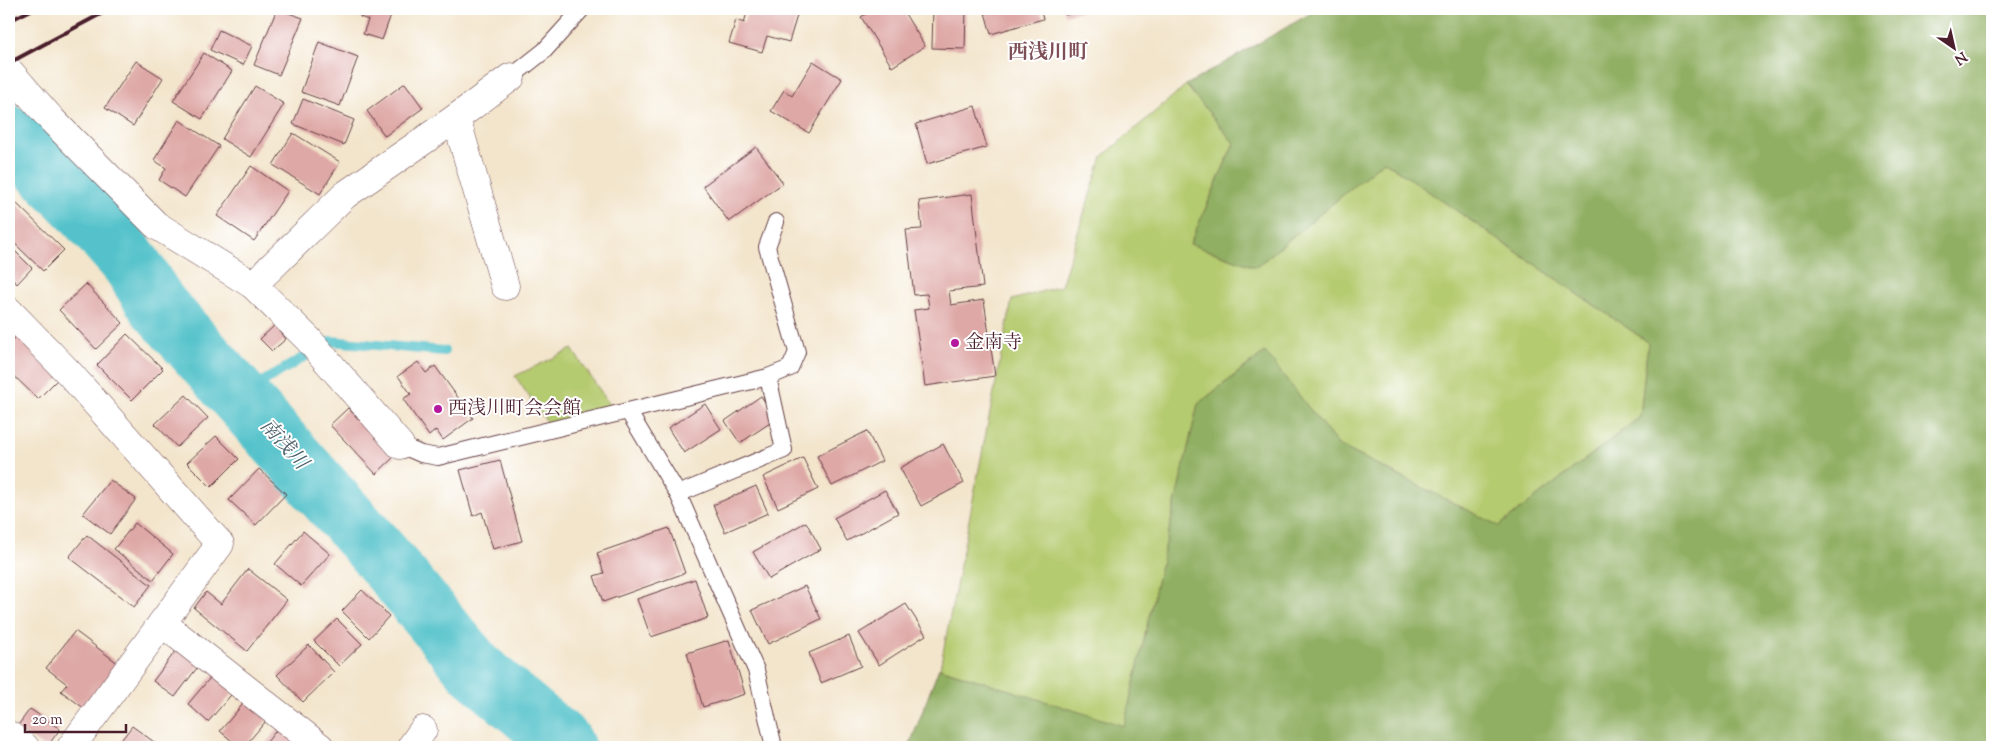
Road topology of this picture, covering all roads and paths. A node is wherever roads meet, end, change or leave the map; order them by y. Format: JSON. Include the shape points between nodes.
{"nodes":[{"id":1,"x":582,"y":9,"type":"edge"},
{"id":2,"x":9,"y":71,"type":"edge"},
{"id":3,"x":511,"y":77,"type":"joint"},
{"id":4,"x":456,"y":118,"type":"junction"},
{"id":5,"x":776,"y":222,"type":"dead end"},
{"id":6,"x":253,"y":285,"type":"junction"},
{"id":7,"x":505,"y":286,"type":"dead end"},
{"id":8,"x":9,"y":311,"type":"edge"},
{"id":9,"x":768,"y":377,"type":"junction"},
{"id":10,"x":628,"y":411,"type":"junction"},
{"id":11,"x":400,"y":445,"type":"joint"},
{"id":12,"x":678,"y":494,"type":"junction"},
{"id":13,"x":162,"y":622,"type":"junction"},
{"id":14,"x":9,"y":735,"type":"edge"},
{"id":15,"x":25,"y":747,"type":"edge"},
{"id":16,"x":72,"y":747,"type":"edge"},
{"id":17,"x":320,"y":747,"type":"edge"},
{"id":18,"x":774,"y":747,"type":"edge"}],
"edges":[{"from":1,"to":3,"type":"lane","via":[[544,52]]},
{"from":2,"to":6,"type":"street","via":[[72,141],[156,225]]},
{"from":3,"to":4,"type":"street"},
{"from":4,"to":6,"type":"street","via":[[345,196]]},
{"from":4,"to":7,"type":"street"},
{"from":5,"to":9,"type":"lane","via":[[768,247],[797,352],[790,368]]},
{"from":6,"to":11,"type":"street","via":[[317,349]]},
{"from":8,"to":13,"type":"street","via":[[70,374],[220,544]]},
{"from":9,"to":10,"type":"lane"},
{"from":9,"to":12,"type":"lane","via":[[784,450]]},
{"from":10,"to":11,"type":"lane","via":[[438,457]]},
{"from":10,"to":12,"type":"lane"},
{"from":12,"to":18,"type":"lane","via":[[756,670]]},
{"from":13,"to":16,"type":"street"},
{"from":13,"to":17,"type":"street"},
{"from":14,"to":15,"type":"street"}]}
